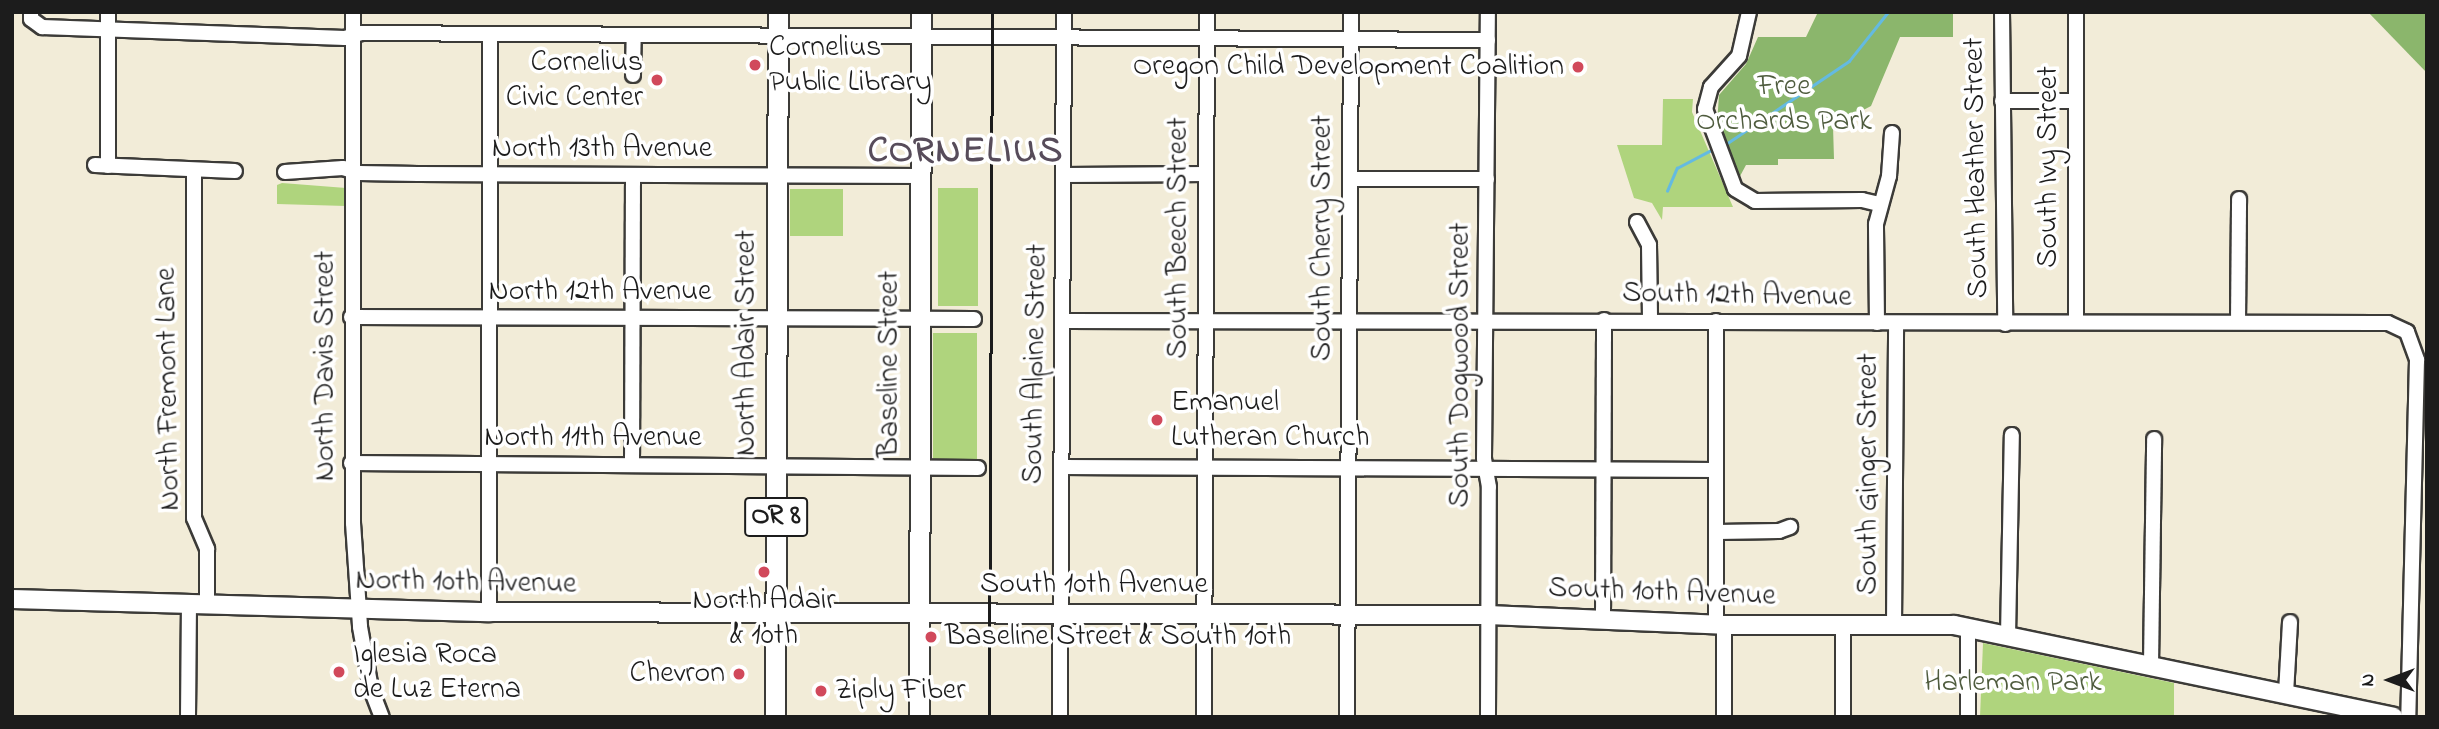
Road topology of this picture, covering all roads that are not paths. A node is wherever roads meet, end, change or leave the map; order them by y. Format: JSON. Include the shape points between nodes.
{"nodes":[{"id":1,"x":108,"y":12,"type":"edge"},
{"id":2,"x":353,"y":12,"type":"edge"},
{"id":3,"x":778,"y":12,"type":"edge"},
{"id":4,"x":921,"y":12,"type":"edge"},
{"id":5,"x":1064,"y":12,"type":"edge"},
{"id":6,"x":1207,"y":12,"type":"edge"},
{"id":7,"x":1350,"y":12,"type":"edge"},
{"id":8,"x":1488,"y":12,"type":"edge"},
{"id":9,"x":1749,"y":12,"type":"edge"},
{"id":10,"x":2002,"y":12,"type":"edge"},
{"id":11,"x":2076,"y":12,"type":"edge"},
{"id":12,"x":33,"y":18,"type":"edge"},
{"id":13,"x":108,"y":29,"type":"junction"},
{"id":14,"x":490,"y":35,"type":"junction"},
{"id":15,"x":634,"y":36,"type":"junction"},
{"id":16,"x":778,"y":36,"type":"junction"},
{"id":17,"x":353,"y":37,"type":"junction"},
{"id":18,"x":921,"y":37,"type":"junction"},
{"id":19,"x":1064,"y":37,"type":"junction"},
{"id":20,"x":1207,"y":38,"type":"junction"},
{"id":21,"x":1350,"y":39,"type":"junction"},
{"id":22,"x":1488,"y":40,"type":"junction"},
{"id":23,"x":633,"y":75,"type":"dead end"},
{"id":24,"x":2002,"y":101,"type":"junction"},
{"id":25,"x":2076,"y":101,"type":"junction"},
{"id":26,"x":1892,"y":133,"type":"dead end"},
{"id":27,"x":194,"y":170,"type":"junction"},
{"id":28,"x":235,"y":171,"type":"dead end"},
{"id":29,"x":285,"y":172,"type":"dead end"},
{"id":30,"x":351,"y":172,"type":"junction"},
{"id":31,"x":1206,"y":174,"type":"junction"},
{"id":32,"x":489,"y":175,"type":"junction"},
{"id":33,"x":633,"y":175,"type":"junction"},
{"id":34,"x":777,"y":175,"type":"junction"},
{"id":35,"x":1064,"y":175,"type":"junction"},
{"id":36,"x":920,"y":176,"type":"junction"},
{"id":37,"x":1350,"y":179,"type":"junction"},
{"id":38,"x":1487,"y":179,"type":"junction"},
{"id":39,"x":2239,"y":199,"type":"dead end"},
{"id":40,"x":1879,"y":204,"type":"junction"},
{"id":41,"x":1637,"y":222,"type":"dead end"},
{"id":42,"x":351,"y":317,"type":"junction"},
{"id":43,"x":489,"y":317,"type":"junction"},
{"id":44,"x":633,"y":318,"type":"junction"},
{"id":45,"x":777,"y":318,"type":"junction"},
{"id":46,"x":920,"y":319,"type":"junction"},
{"id":47,"x":974,"y":319,"type":"dead end"},
{"id":48,"x":1604,"y":320,"type":"junction"},
{"id":49,"x":1064,"y":321,"type":"junction"},
{"id":50,"x":1205,"y":321,"type":"junction"},
{"id":51,"x":1348,"y":321,"type":"junction"},
{"id":52,"x":1485,"y":321,"type":"junction"},
{"id":53,"x":1650,"y":321,"type":"junction"},
{"id":54,"x":1716,"y":321,"type":"junction"},
{"id":55,"x":2238,"y":322,"type":"junction"},
{"id":56,"x":1877,"y":323,"type":"junction"},
{"id":57,"x":1896,"y":323,"type":"junction"},
{"id":58,"x":2076,"y":323,"type":"junction"},
{"id":59,"x":2005,"y":324,"type":"junction"},
{"id":60,"x":2012,"y":435,"type":"dead end"},
{"id":61,"x":2154,"y":439,"type":"dead end"},
{"id":62,"x":2421,"y":450,"type":"edge"},
{"id":63,"x":351,"y":463,"type":"junction"},
{"id":64,"x":489,"y":464,"type":"junction"},
{"id":65,"x":632,"y":464,"type":"junction"},
{"id":66,"x":776,"y":465,"type":"junction"},
{"id":67,"x":1062,"y":467,"type":"junction"},
{"id":68,"x":919,"y":468,"type":"junction"},
{"id":69,"x":978,"y":468,"type":"dead end"},
{"id":70,"x":1205,"y":468,"type":"junction"},
{"id":71,"x":1348,"y":469,"type":"junction"},
{"id":72,"x":1486,"y":469,"type":"junction"},
{"id":73,"x":1605,"y":470,"type":"junction"},
{"id":74,"x":1716,"y":470,"type":"junction"},
{"id":75,"x":1790,"y":527,"type":"dead end"},
{"id":76,"x":1717,"y":532,"type":"junction"},
{"id":77,"x":12,"y":599,"type":"edge"},
{"id":78,"x":198,"y":606,"type":"junction"},
{"id":79,"x":358,"y":610,"type":"junction"},
{"id":80,"x":489,"y":612,"type":"junction"},
{"id":81,"x":775,"y":612,"type":"junction"},
{"id":82,"x":920,"y":612,"type":"junction"},
{"id":83,"x":1061,"y":613,"type":"junction"},
{"id":84,"x":1205,"y":614,"type":"junction"},
{"id":85,"x":1347,"y":614,"type":"junction"},
{"id":86,"x":1489,"y":615,"type":"junction"},
{"id":87,"x":1603,"y":620,"type":"junction"},
{"id":88,"x":2290,"y":622,"type":"dead end"},
{"id":89,"x":1720,"y":624,"type":"junction"},
{"id":90,"x":1843,"y":625,"type":"junction"},
{"id":91,"x":1894,"y":625,"type":"junction"},
{"id":92,"x":1968,"y":628,"type":"junction"},
{"id":93,"x":2008,"y":636,"type":"junction"},
{"id":94,"x":2151,"y":666,"type":"junction"},
{"id":95,"x":2286,"y":694,"type":"junction"},
{"id":96,"x":188,"y":717,"type":"edge"},
{"id":97,"x":382,"y":717,"type":"edge"},
{"id":98,"x":775,"y":717,"type":"edge"},
{"id":99,"x":919,"y":717,"type":"edge"},
{"id":100,"x":1060,"y":717,"type":"edge"},
{"id":101,"x":1204,"y":717,"type":"edge"},
{"id":102,"x":1347,"y":717,"type":"edge"},
{"id":103,"x":1488,"y":717,"type":"edge"},
{"id":104,"x":1724,"y":717,"type":"edge"},
{"id":105,"x":1843,"y":717,"type":"edge"},
{"id":106,"x":1968,"y":717,"type":"edge"},
{"id":107,"x":2392,"y":717,"type":"edge"},
{"id":108,"x":2408,"y":717,"type":"edge"}],
"edges":[{"from":1,"to":13,"type":"street"},
{"from":2,"to":17,"type":"street","name":"North Davis Street"},
{"from":3,"to":16,"type":"highway","name":"North Adair Street","number":"OR 8"},
{"from":4,"to":18,"type":"highway","name":"Baseline Street"},
{"from":5,"to":19,"type":"street","name":"South Alpine Street"},
{"from":6,"to":20,"type":"street","name":"South Beech Street"},
{"from":7,"to":21,"type":"street","name":"South Cherry Street"},
{"from":8,"to":22,"type":"street","name":"South Dogwood Street"},
{"from":9,"to":40,"type":"street","via":[[1739,56],[1711,87],[1705,103],[1714,141],[1735,189],[1746,199]]},
{"from":10,"to":24,"type":"street","name":"South Heather Street"},
{"from":11,"to":25,"type":"street","name":"South Ivy Street"},
{"from":12,"to":13,"type":"street"},
{"from":13,"to":17,"type":"street"},
{"from":13,"to":27,"type":"street","via":[[102,166]]},
{"from":14,"to":15,"type":"street"},
{"from":14,"to":17,"type":"street","via":[[361,33]]},
{"from":14,"to":32,"type":"street"},
{"from":15,"to":16,"type":"street"},
{"from":15,"to":23,"type":"street"},
{"from":16,"to":18,"type":"street"},
{"from":16,"to":34,"type":"highway","name":"North Adair Street","number":"OR 8"},
{"from":17,"to":30,"type":"street","name":"North Davis Street"},
{"from":18,"to":19,"type":"street"},
{"from":18,"to":36,"type":"highway","name":"Baseline Street"},
{"from":19,"to":20,"type":"street"},
{"from":19,"to":35,"type":"street","name":"South Alpine Street"},
{"from":20,"to":21,"type":"street"},
{"from":20,"to":31,"type":"street","name":"South Beech Street"},
{"from":21,"to":22,"type":"street"},
{"from":21,"to":37,"type":"street","name":"South Cherry Street"},
{"from":22,"to":38,"type":"street","name":"South Dogwood Street"},
{"from":24,"to":25,"type":"street"},
{"from":24,"to":59,"type":"street","name":"South Heather Street"},
{"from":25,"to":58,"type":"street","name":"South Ivy Street"},
{"from":26,"to":40,"type":"street","via":[[1889,176]]},
{"from":27,"to":28,"type":"street"},
{"from":27,"to":78,"type":"street","name":"North Fremont Lane","via":[[194,518],[207,549]]},
{"from":29,"to":30,"type":"street","name":"North 13th Avenue","via":[[343,168]]},
{"from":30,"to":32,"type":"street","name":"North 13th Avenue"},
{"from":30,"to":42,"type":"street","name":"North Davis Street"},
{"from":31,"to":35,"type":"street"},
{"from":31,"to":50,"type":"street","name":"South Beech Street"},
{"from":32,"to":33,"type":"street","name":"North 13th Avenue"},
{"from":32,"to":43,"type":"street"},
{"from":33,"to":34,"type":"street","name":"North 13th Avenue"},
{"from":33,"to":44,"type":"street"},
{"from":34,"to":36,"type":"street","name":"North 13th Avenue"},
{"from":34,"to":45,"type":"highway","name":"North Adair Street","number":"OR 8"},
{"from":35,"to":49,"type":"street","name":"South Alpine Street"},
{"from":36,"to":46,"type":"highway","name":"Baseline Street"},
{"from":37,"to":38,"type":"street"},
{"from":37,"to":51,"type":"street","name":"South Cherry Street"},
{"from":38,"to":52,"type":"street","name":"South Dogwood Street"},
{"from":39,"to":55,"type":"street"},
{"from":40,"to":56,"type":"street"},
{"from":41,"to":53,"type":"street","via":[[1650,245]]},
{"from":42,"to":43,"type":"street","name":"North 12th Avenue"},
{"from":42,"to":63,"type":"street","name":"North Davis Street"},
{"from":43,"to":44,"type":"street","name":"North 12th Avenue"},
{"from":43,"to":64,"type":"street"},
{"from":44,"to":45,"type":"street","name":"North 12th Avenue"},
{"from":44,"to":65,"type":"street"},
{"from":45,"to":46,"type":"street","name":"North 12th Avenue"},
{"from":45,"to":66,"type":"highway","name":"North Adair Street","number":"OR 8"},
{"from":46,"to":47,"type":"street","name":"North 12th Avenue"},
{"from":46,"to":68,"type":"highway","name":"Baseline Street"},
{"from":48,"to":52,"type":"street","name":"South 12th Avenue"},
{"from":48,"to":53,"type":"street","name":"South 12th Avenue"},
{"from":48,"to":73,"type":"street"},
{"from":49,"to":50,"type":"street","name":"South 12th Avenue"},
{"from":49,"to":67,"type":"street","name":"South Alpine Street"},
{"from":50,"to":51,"type":"street","name":"South 12th Avenue"},
{"from":50,"to":70,"type":"street","name":"South Beech Street"},
{"from":51,"to":52,"type":"street","name":"South 12th Avenue"},
{"from":51,"to":71,"type":"street","name":"South Cherry Street"},
{"from":52,"to":72,"type":"street","name":"South Dogwood Street"},
{"from":53,"to":54,"type":"street","name":"South 12th Avenue"},
{"from":54,"to":56,"type":"street","name":"South 12th Avenue"},
{"from":54,"to":74,"type":"street"},
{"from":55,"to":58,"type":"street","name":"South 12th Avenue"},
{"from":55,"to":62,"type":"street","name":"South 12th Avenue","via":[[2388,323],[2407,332],[2417,359]]},
{"from":56,"to":57,"type":"street","name":"South 12th Avenue"},
{"from":57,"to":59,"type":"street","name":"South 12th Avenue"},
{"from":57,"to":91,"type":"street","name":"South Ginger Street"},
{"from":58,"to":59,"type":"street","name":"South 12th Avenue"},
{"from":60,"to":93,"type":"street"},
{"from":61,"to":94,"type":"street"},
{"from":62,"to":108,"type":"street"},
{"from":63,"to":64,"type":"street","name":"North 11th Avenue"},
{"from":63,"to":79,"type":"street","name":"North Davis Street"},
{"from":64,"to":65,"type":"street","name":"North 11th Avenue"},
{"from":64,"to":80,"type":"street"},
{"from":65,"to":66,"type":"street","name":"North 11th Avenue"},
{"from":66,"to":68,"type":"street","name":"North 11th Avenue"},
{"from":66,"to":81,"type":"highway","name":"North Adair Street","number":"OR 8"},
{"from":67,"to":70,"type":"street"},
{"from":67,"to":83,"type":"street","name":"South Alpine Street"},
{"from":68,"to":69,"type":"street","name":"North 11th Avenue"},
{"from":68,"to":82,"type":"highway","name":"Baseline Street"},
{"from":70,"to":71,"type":"street"},
{"from":70,"to":84,"type":"street","name":"South Beech Street"},
{"from":71,"to":72,"type":"street"},
{"from":71,"to":85,"type":"street","name":"South Cherry Street"},
{"from":72,"to":73,"type":"street"},
{"from":72,"to":86,"type":"street","name":"South Dogwood Street"},
{"from":73,"to":74,"type":"street"},
{"from":73,"to":87,"type":"street"},
{"from":74,"to":76,"type":"street"},
{"from":75,"to":76,"type":"street"},
{"from":76,"to":89,"type":"street"},
{"from":77,"to":78,"type":"main road","name":"North 10th Avenue"},
{"from":78,"to":79,"type":"main road","name":"North 10th Avenue"},
{"from":78,"to":96,"type":"street","name":"North Fremont Lane"},
{"from":79,"to":80,"type":"main road","name":"North 10th Avenue"},
{"from":79,"to":97,"type":"street","name":"North Davis Street","via":[[371,689]]},
{"from":80,"to":81,"type":"main road","name":"North 10th Avenue"},
{"from":81,"to":82,"type":"main road","name":"North 10th Avenue"},
{"from":81,"to":98,"type":"highway","name":"North Adair Street","number":"OR 8"},
{"from":82,"to":83,"type":"main road","name":"South 10th Avenue"},
{"from":82,"to":99,"type":"highway","name":"Baseline Street"},
{"from":83,"to":84,"type":"main road","name":"South 10th Avenue"},
{"from":83,"to":100,"type":"street","name":"South Alpine Street"},
{"from":84,"to":85,"type":"main road","name":"South 10th Avenue"},
{"from":84,"to":101,"type":"street","name":"South Beech Street"},
{"from":85,"to":86,"type":"main road","name":"South 10th Avenue"},
{"from":85,"to":102,"type":"street","name":"South Cherry Street"},
{"from":86,"to":87,"type":"main road","name":"South 10th Avenue"},
{"from":86,"to":103,"type":"street","name":"South Dogwood Street"},
{"from":87,"to":89,"type":"main road","name":"South 10th Avenue"},
{"from":88,"to":95,"type":"street"},
{"from":89,"to":90,"type":"main road","name":"South 10th Avenue"},
{"from":89,"to":104,"type":"street"},
{"from":90,"to":91,"type":"main road","name":"South 10th Avenue"},
{"from":90,"to":105,"type":"street","name":"South Ginger Street"},
{"from":91,"to":92,"type":"main road","name":"South 10th Avenue"},
{"from":92,"to":93,"type":"main road","name":"South 10th Avenue"},
{"from":92,"to":106,"type":"street"},
{"from":93,"to":94,"type":"main road","name":"South 10th Avenue"},
{"from":94,"to":95,"type":"main road","name":"South 10th Avenue"},
{"from":95,"to":107,"type":"main road","name":"South 10th Avenue"}]}
